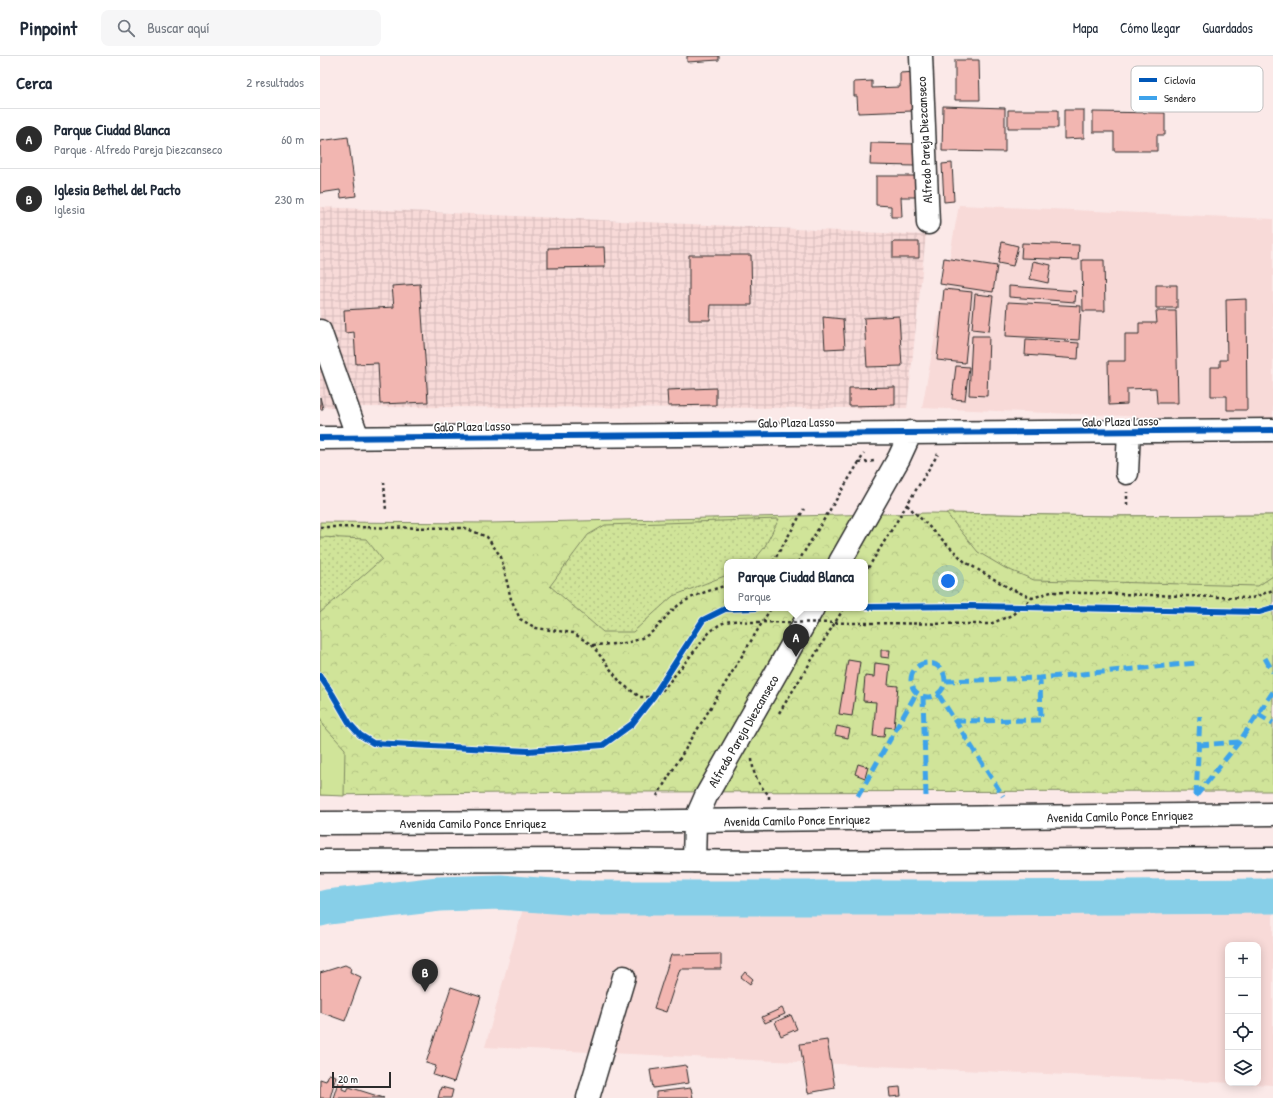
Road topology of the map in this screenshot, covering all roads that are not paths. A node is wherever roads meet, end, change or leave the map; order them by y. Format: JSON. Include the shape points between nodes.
{"nodes":[{"id":1,"x":921,"y":56,"type":"edge"},
{"id":2,"x":928,"y":223,"type":"dead end"},
{"id":3,"x":320,"y":331,"type":"edge"},
{"id":4,"x":1273,"y":430,"type":"edge"},
{"id":5,"x":911,"y":432,"type":"junction"},
{"id":6,"x":1128,"y":432,"type":"junction"},
{"id":7,"x":320,"y":438,"type":"edge"},
{"id":8,"x":358,"y":438,"type":"junction"},
{"id":9,"x":1127,"y":474,"type":"dead end"},
{"id":10,"x":842,"y":559,"type":"edge"},
{"id":11,"x":811,"y":611,"type":"edge"},
{"id":12,"x":1273,"y":814,"type":"edge"},
{"id":13,"x":695,"y":821,"type":"junction"},
{"id":14,"x":320,"y":823,"type":"edge"},
{"id":15,"x":1273,"y":859,"type":"edge"},
{"id":16,"x":320,"y":861,"type":"edge"},
{"id":17,"x":694,"y":861,"type":"junction"},
{"id":18,"x":624,"y":977,"type":"dead end"},
{"id":19,"x":588,"y":1098,"type":"edge"}],
"edges":[{"from":1,"to":2,"type":"main road","name":"Alfredo Pareja Diezcanseco"},
{"from":3,"to":8,"type":"main road"},
{"from":4,"to":6,"type":"main road","name":"Galo Plaza Lasso"},
{"from":5,"to":6,"type":"main road","name":"Galo Plaza Lasso"},
{"from":5,"to":8,"type":"main road","name":"Galo Plaza Lasso"},
{"from":5,"to":10,"type":"main road"},
{"from":6,"to":9,"type":"main road"},
{"from":7,"to":8,"type":"main road","name":"Galo Plaza Lasso"},
{"from":11,"to":13,"type":"main road","name":"Alfredo Pareja Diezcanseco","via":[[706,796]]},
{"from":12,"to":13,"type":"main road","name":"Avenida Camilo Ponce Enriquez"},
{"from":13,"to":14,"type":"main road","name":"Avenida Camilo Ponce Enriquez"},
{"from":13,"to":17,"type":"main road","name":"Alfredo Pareja Diezcanseco"},
{"from":15,"to":17,"type":"main road"},
{"from":16,"to":17,"type":"main road"},
{"from":18,"to":19,"type":"main road"}]}
